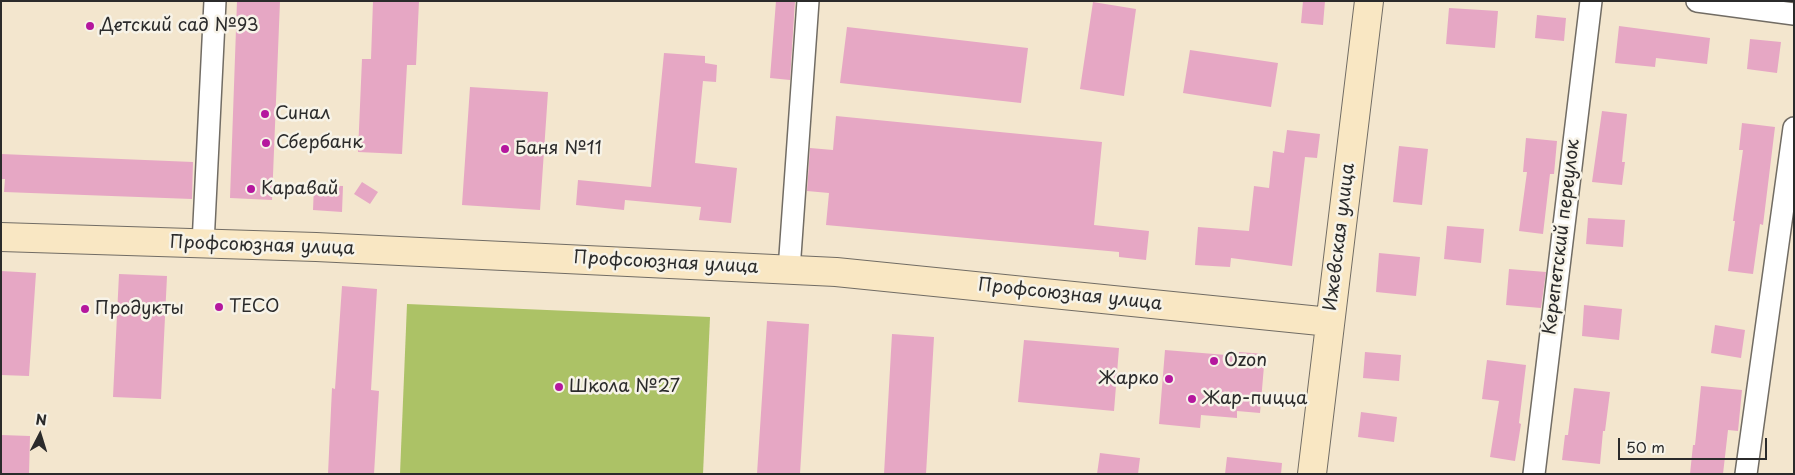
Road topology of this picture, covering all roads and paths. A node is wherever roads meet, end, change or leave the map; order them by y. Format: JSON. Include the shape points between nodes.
{"nodes":[{"id":1,"x":215,"y":1,"type":"edge"},
{"id":2,"x":808,"y":1,"type":"edge"},
{"id":3,"x":1369,"y":1,"type":"edge"},
{"id":4,"x":1591,"y":1,"type":"edge"},
{"id":5,"x":1697,"y":1,"type":"edge"},
{"id":6,"x":1794,"y":14,"type":"edge"},
{"id":7,"x":1794,"y":128,"type":"edge"},
{"id":8,"x":1,"y":237,"type":"edge"},
{"id":9,"x":203,"y":244,"type":"junction"},
{"id":10,"x":789,"y":270,"type":"junction"},
{"id":11,"x":1330,"y":322,"type":"junction"},
{"id":12,"x":1312,"y":474,"type":"edge"},
{"id":13,"x":1534,"y":474,"type":"edge"},
{"id":14,"x":1746,"y":474,"type":"edge"}],
"edges":[{"from":1,"to":9,"type":"street"},
{"from":2,"to":10,"type":"street"},
{"from":3,"to":11,"type":"main road","name":"Ижевская улица"},
{"from":4,"to":13,"type":"street","name":"Керепетский переулок"},
{"from":5,"to":6,"type":"street"},
{"from":7,"to":14,"type":"street"},
{"from":8,"to":9,"type":"main road","name":"Профсоюзная улица"},
{"from":9,"to":10,"type":"main road","name":"Профсоюзная улица"},
{"from":10,"to":11,"type":"main road","name":"Профсоюзная улица","via":[[836,272]]},
{"from":11,"to":12,"type":"main road","name":"Ижевская улица"}]}
